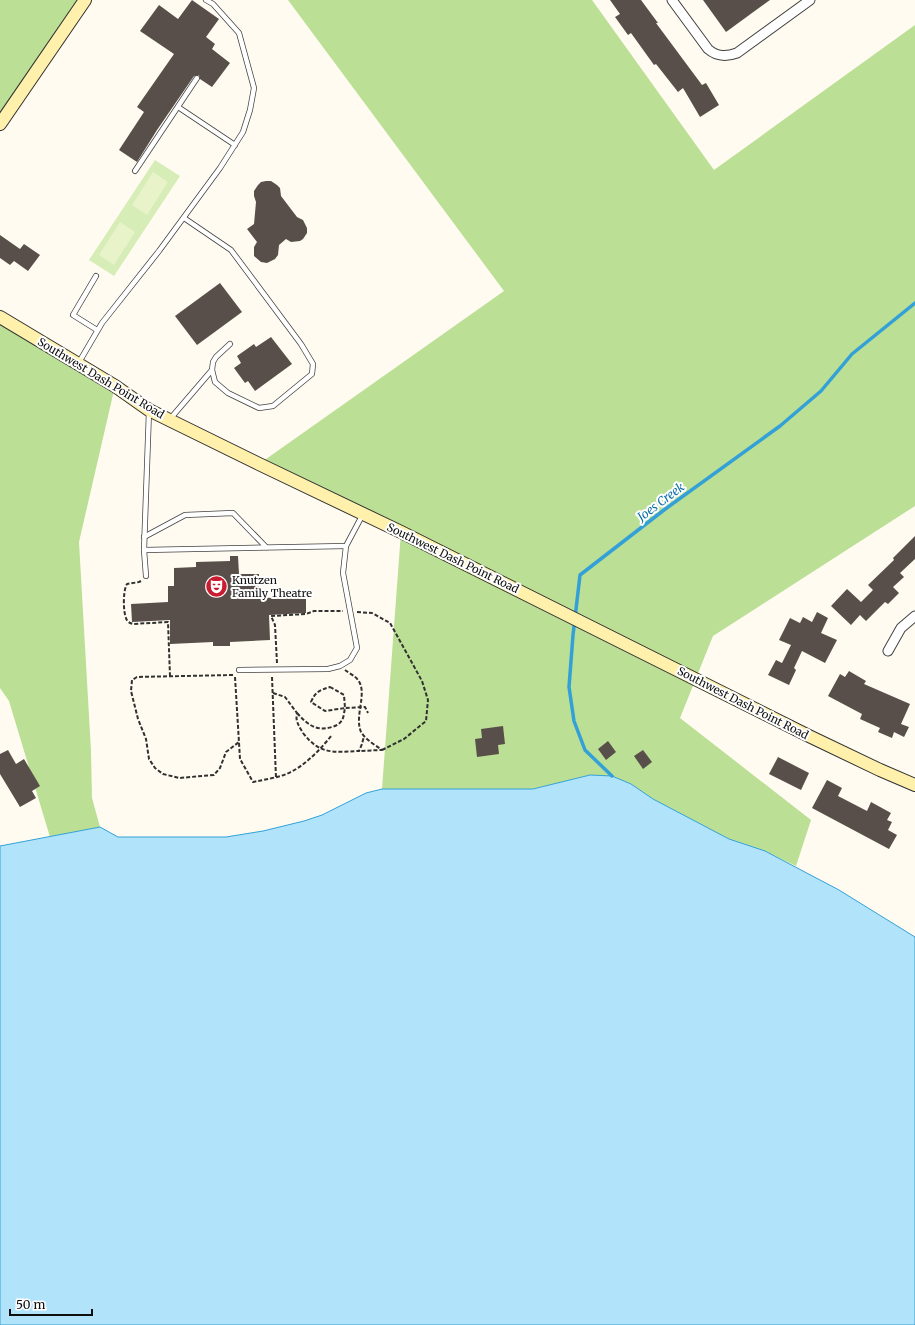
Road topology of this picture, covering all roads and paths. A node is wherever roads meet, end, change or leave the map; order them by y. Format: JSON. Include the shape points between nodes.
{"nodes":[{"id":1,"x":85,"y":0,"type":"edge"},
{"id":2,"x":206,"y":0,"type":"edge"},
{"id":3,"x":672,"y":0,"type":"edge"},
{"id":4,"x":810,"y":0,"type":"edge"},
{"id":5,"x":197,"y":78,"type":"dead end"},
{"id":6,"x":178,"y":107,"type":"junction"},
{"id":7,"x":0,"y":124,"type":"edge"},
{"id":8,"x":235,"y":145,"type":"junction"},
{"id":9,"x":135,"y":171,"type":"dead end"},
{"id":10,"x":184,"y":218,"type":"junction"},
{"id":11,"x":96,"y":276,"type":"dead end"},
{"id":12,"x":0,"y":316,"type":"edge"},
{"id":13,"x":98,"y":330,"type":"junction"},
{"id":14,"x":230,"y":344,"type":"dead end"},
{"id":15,"x":78,"y":364,"type":"junction"},
{"id":16,"x":212,"y":370,"type":"junction"},
{"id":17,"x":149,"y":410,"type":"junction"},
{"id":18,"x":170,"y":420,"type":"junction"},
{"id":19,"x":363,"y":514,"type":"junction"},
{"id":20,"x":144,"y":538,"type":"junction"},
{"id":21,"x":346,"y":546,"type":"junction"},
{"id":22,"x":266,"y":547,"type":"junction"},
{"id":23,"x":144,"y":550,"type":"junction"},
{"id":24,"x":146,"y":576,"type":"joint"},
{"id":25,"x":350,"y":611,"type":"junction"},
{"id":26,"x":915,"y":616,"type":"edge"},
{"id":27,"x":888,"y":651,"type":"dead end"},
{"id":28,"x":340,"y":666,"type":"junction"},
{"id":29,"x":239,"y":670,"type":"dead end"},
{"id":30,"x":274,"y":670,"type":"junction"},
{"id":31,"x":170,"y":676,"type":"junction"},
{"id":32,"x":273,"y":694,"type":"junction"},
{"id":33,"x":359,"y":707,"type":"junction"},
{"id":34,"x":345,"y":708,"type":"junction"},
{"id":35,"x":297,"y":713,"type":"junction"},
{"id":36,"x":368,"y":713,"type":"dead end"},
{"id":37,"x":332,"y":735,"type":"dead end"},
{"id":38,"x":364,"y":736,"type":"junction"},
{"id":39,"x":239,"y":742,"type":"junction"},
{"id":40,"x":320,"y":749,"type":"junction"},
{"id":41,"x":382,"y":750,"type":"junction"},
{"id":42,"x":359,"y":751,"type":"junction"},
{"id":43,"x":276,"y":778,"type":"junction"},
{"id":44,"x":915,"y":785,"type":"edge"}],
"edges":[{"from":1,"to":7,"type":"main road"},
{"from":2,"to":8,"type":"lane","via":[[213,4],[239,32],[254,88],[248,118]]},
{"from":3,"to":4,"type":"street","via":[[708,49],[718,55],[737,53]]},
{"from":5,"to":6,"type":"lane"},
{"from":6,"to":8,"type":"lane"},
{"from":6,"to":9,"type":"lane"},
{"from":8,"to":10,"type":"lane"},
{"from":10,"to":13,"type":"lane"},
{"from":10,"to":16,"type":"lane","via":[[231,250],[313,364],[312,374],[280,402],[260,408],[228,394],[215,382]]},
{"from":11,"to":13,"type":"lane","via":[[73,315]]},
{"from":12,"to":15,"type":"main road","name":"Southwest Dash Point Road"},
{"from":13,"to":15,"type":"lane"},
{"from":14,"to":16,"type":"lane","via":[[216,357]]},
{"from":15,"to":17,"type":"main road","name":"Southwest Dash Point Road"},
{"from":16,"to":18,"type":"lane"},
{"from":17,"to":18,"type":"main road","name":"Southwest Dash Point Road"},
{"from":17,"to":20,"type":"lane"},
{"from":18,"to":19,"type":"main road","name":"Southwest Dash Point Road"},
{"from":19,"to":21,"type":"lane"},
{"from":19,"to":44,"type":"main road","name":"Southwest Dash Point Road","via":[[811,737]]},
{"from":20,"to":22,"type":"lane","via":[[185,515],[233,513]]},
{"from":20,"to":23,"type":"lane"},
{"from":21,"to":22,"type":"lane"},
{"from":21,"to":25,"type":"lane","via":[[343,573]]},
{"from":22,"to":23,"type":"lane"},
{"from":23,"to":24,"type":"lane"},
{"from":24,"to":31,"type":"path","via":[[139,582],[126,584],[125,617],[133,624],[168,622]]},
{"from":25,"to":28,"type":"lane","via":[[356,648],[350,660]]},
{"from":25,"to":30,"type":"path","via":[[314,611],[306,614],[271,616],[275,626]]},
{"from":25,"to":41,"type":"path","via":[[372,613],[390,623],[422,681],[428,700],[426,721],[404,739]]},
{"from":26,"to":27,"type":"street","via":[[901,628]]},
{"from":28,"to":30,"type":"lane","via":[[328,669]]},
{"from":28,"to":33,"type":"path","via":[[358,679],[362,687]]},
{"from":29,"to":30,"type":"lane"},
{"from":30,"to":32,"type":"path"},
{"from":31,"to":39,"type":"path","via":[[235,675]]},
{"from":31,"to":39,"type":"path","via":[[137,677],[132,680],[131,691],[138,719],[146,739],[149,759],[155,768],[163,774],[179,778],[214,775],[220,768],[226,752]]},
{"from":32,"to":35,"type":"path","via":[[285,697]]},
{"from":32,"to":43,"type":"path"},
{"from":33,"to":34,"type":"path"},
{"from":33,"to":36,"type":"path","via":[[365,707]]},
{"from":33,"to":38,"type":"path"},
{"from":34,"to":34,"type":"path","via":[[325,711],[312,702],[318,690],[330,687],[344,695]]},
{"from":34,"to":35,"type":"path","via":[[342,720],[337,726],[327,729],[315,728],[305,723]]},
{"from":35,"to":40,"type":"path","via":[[295,719],[299,727],[310,742]]},
{"from":37,"to":40,"type":"path"},
{"from":38,"to":41,"type":"path"},
{"from":38,"to":42,"type":"path"},
{"from":39,"to":43,"type":"path","via":[[240,759],[253,782]]},
{"from":40,"to":42,"type":"path","via":[[332,752]]},
{"from":40,"to":43,"type":"path","via":[[303,764]]},
{"from":41,"to":42,"type":"path"}]}
